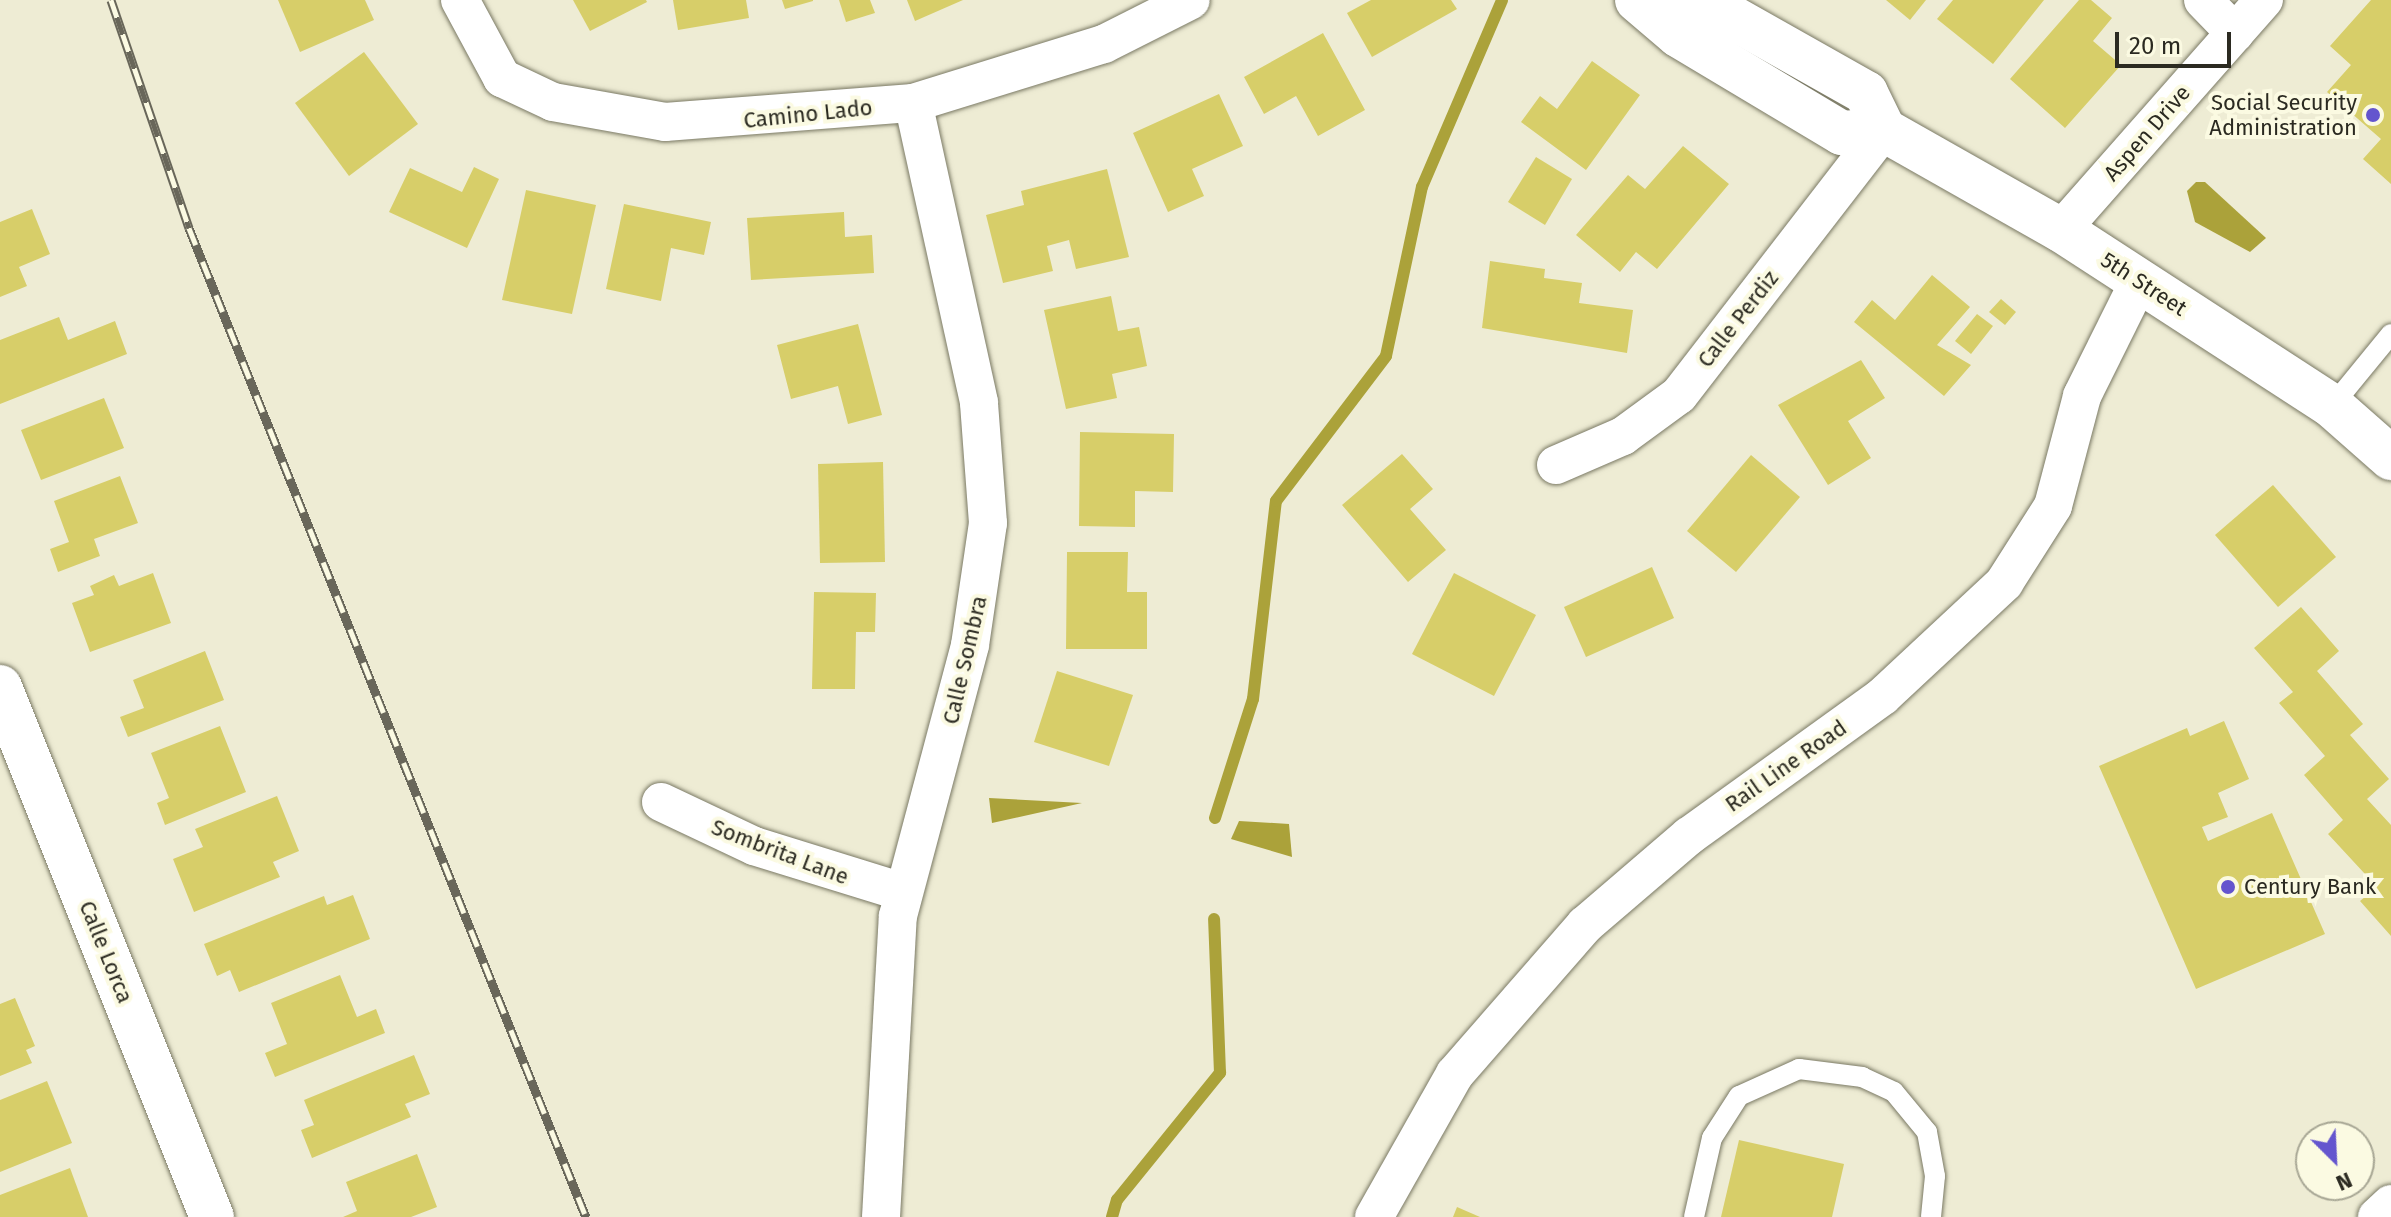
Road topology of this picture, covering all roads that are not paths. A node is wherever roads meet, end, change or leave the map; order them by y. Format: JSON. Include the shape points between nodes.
{"nodes":[{"id":1,"x":460,"y":0,"type":"edge"},
{"id":2,"x":1191,"y":0,"type":"edge"},
{"id":3,"x":1637,"y":0,"type":"edge"},
{"id":4,"x":1654,"y":0,"type":"edge"},
{"id":5,"x":2203,"y":0,"type":"edge"},
{"id":6,"x":2264,"y":0,"type":"edge"},
{"id":7,"x":2235,"y":33,"type":"junction"},
{"id":8,"x":913,"y":103,"type":"junction"},
{"id":9,"x":1884,"y":130,"type":"junction"},
{"id":10,"x":2061,"y":230,"type":"junction"},
{"id":11,"x":2139,"y":281,"type":"junction"},
{"id":12,"x":2391,"y":334,"type":"edge"},
{"id":13,"x":2332,"y":406,"type":"junction"},
{"id":14,"x":2391,"y":458,"type":"edge"},
{"id":15,"x":1556,"y":465,"type":"dead end"},
{"id":16,"x":0,"y":687,"type":"edge"},
{"id":17,"x":661,"y":802,"type":"dead end"},
{"id":18,"x":903,"y":892,"type":"junction"},
{"id":19,"x":2391,"y":1204,"type":"edge"},
{"id":20,"x":212,"y":1217,"type":"edge"},
{"id":21,"x":881,"y":1217,"type":"edge"},
{"id":22,"x":1374,"y":1217,"type":"edge"},
{"id":23,"x":1694,"y":1217,"type":"edge"},
{"id":24,"x":1931,"y":1217,"type":"edge"},
{"id":25,"x":2377,"y":1217,"type":"edge"}],
"edges":[{"from":1,"to":8,"type":"street","name":"Camino Lado","via":[[502,78],[553,102],[665,122],[730,122]]},
{"from":2,"to":8,"type":"street","name":"Camino Lado","via":[[1104,44]]},
{"from":3,"to":9,"type":"street","via":[[1678,35],[1842,133]]},
{"from":4,"to":9,"type":"street","via":[[1710,5],[1853,85],[1866,93]]},
{"from":5,"to":7,"type":"street"},
{"from":6,"to":7,"type":"street","name":"Aspen Drive"},
{"from":7,"to":10,"type":"street","name":"Aspen Drive"},
{"from":8,"to":18,"type":"street","name":"Calle Sombra","via":[[979,402],[988,523],[970,645]]},
{"from":9,"to":10,"type":"street","name":"5th Street"},
{"from":9,"to":15,"type":"street","name":"Calle Perdiz","via":[[1679,395],[1623,436]]},
{"from":10,"to":11,"type":"street","name":"5th Street"},
{"from":11,"to":13,"type":"street","name":"5th Street"},
{"from":11,"to":22,"type":"street","name":"Rail Line Road","via":[[2082,396],[2053,506],[2004,583],[1883,696],[1689,836],[1574,936],[1455,1074]]},
{"from":12,"to":13,"type":"lane"},
{"from":13,"to":14,"type":"street","name":"5th Street"},
{"from":16,"to":20,"type":"street","name":"Calle Lorca"},
{"from":17,"to":18,"type":"street","name":"Sombrita Lane","via":[[754,846]]},
{"from":18,"to":21,"type":"street","name":"Calle Sombra","via":[[892,966]]},
{"from":19,"to":25,"type":"street"},
{"from":23,"to":24,"type":"lane","via":[[1712,1138],[1739,1096],[1799,1069],[1862,1077],[1894,1092],[1927,1132],[1935,1176]]}]}
